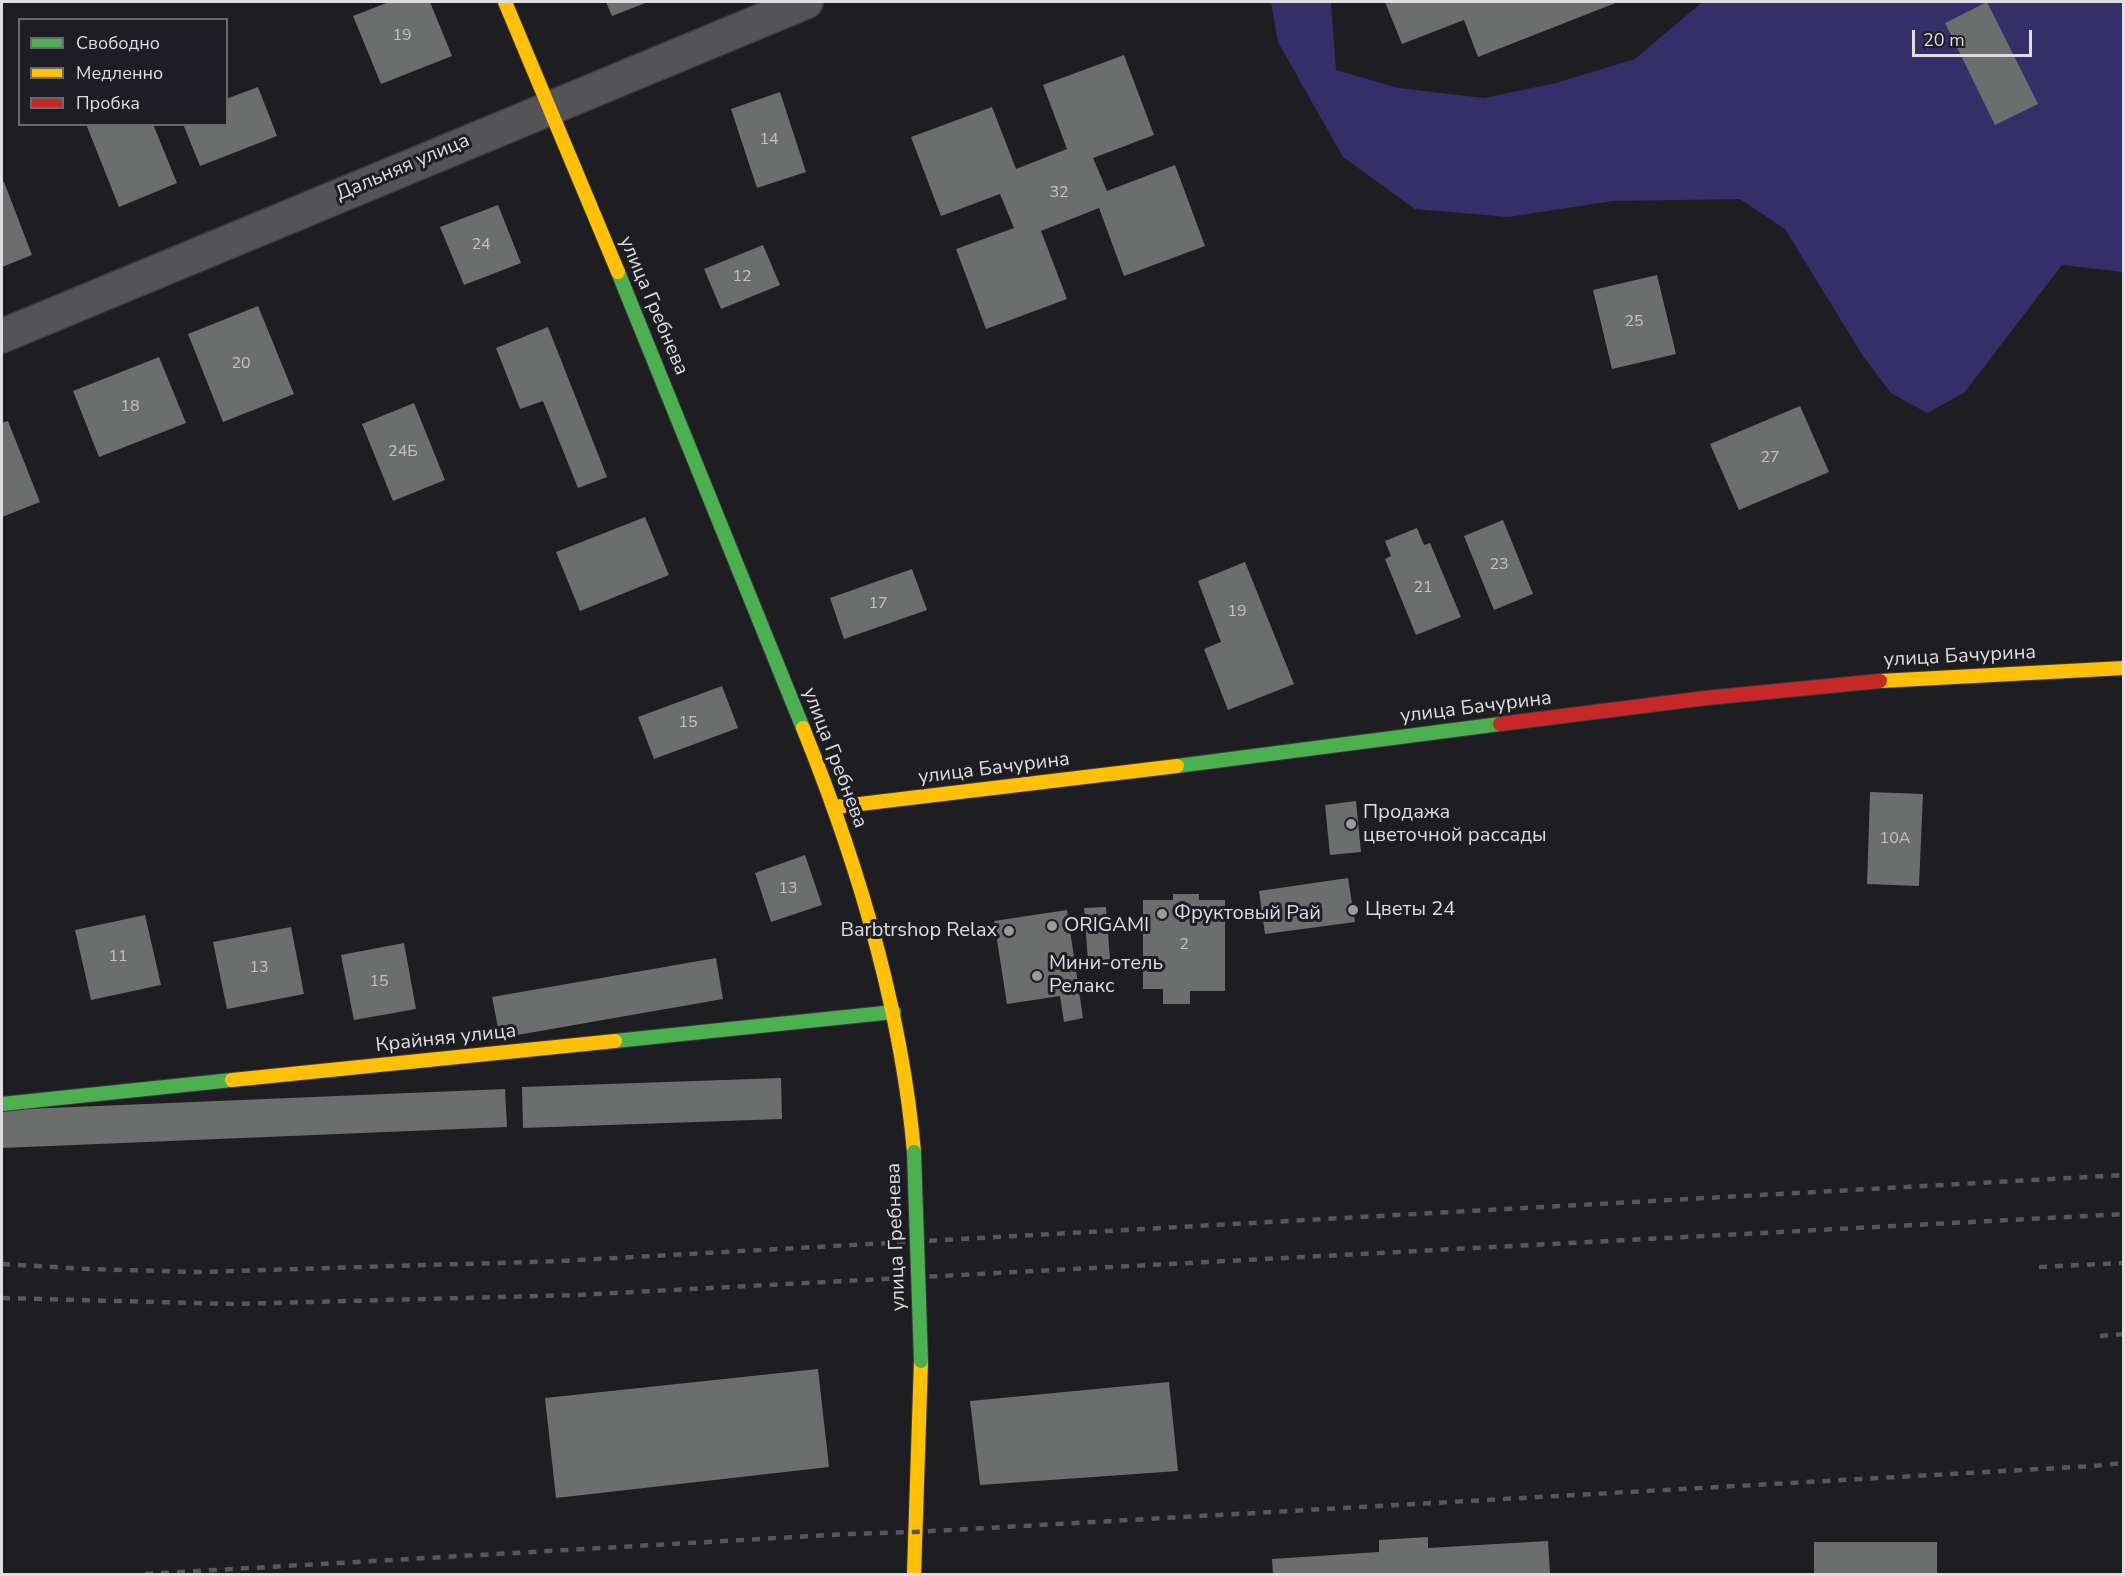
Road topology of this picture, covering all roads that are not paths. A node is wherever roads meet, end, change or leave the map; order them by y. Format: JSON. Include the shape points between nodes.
{"nodes":[{"id":1,"x":505,"y":2,"type":"edge"},
{"id":2,"x":806,"y":2,"type":"edge"},
{"id":3,"x":549,"y":107,"type":"junction"},
{"id":4,"x":2,"y":336,"type":"edge"},
{"id":5,"x":2124,"y":668,"type":"edge"},
{"id":6,"x":835,"y":807,"type":"junction"},
{"id":7,"x":894,"y":1012,"type":"junction"},
{"id":8,"x":2,"y":1104,"type":"edge"},
{"id":9,"x":914,"y":1575,"type":"edge"}],
"edges":[{"from":1,"to":3,"type":"street","name":"улица Гребнева"},
{"from":2,"to":3,"type":"street","name":"Дальняя улица"},
{"from":3,"to":4,"type":"street","name":"Дальняя улица"},
{"from":3,"to":6,"type":"street","name":"улица Гребнева"},
{"from":5,"to":6,"type":"street","name":"улица Бачурина","via":[[1850,683],[1717,697]]},
{"from":6,"to":7,"type":"street","name":"улица Гребнева"},
{"from":7,"to":8,"type":"street","name":"Крайняя улица"},
{"from":7,"to":9,"type":"street","name":"улица Гребнева","bridge":true,"via":[[914,1152],[921,1361]]}]}
